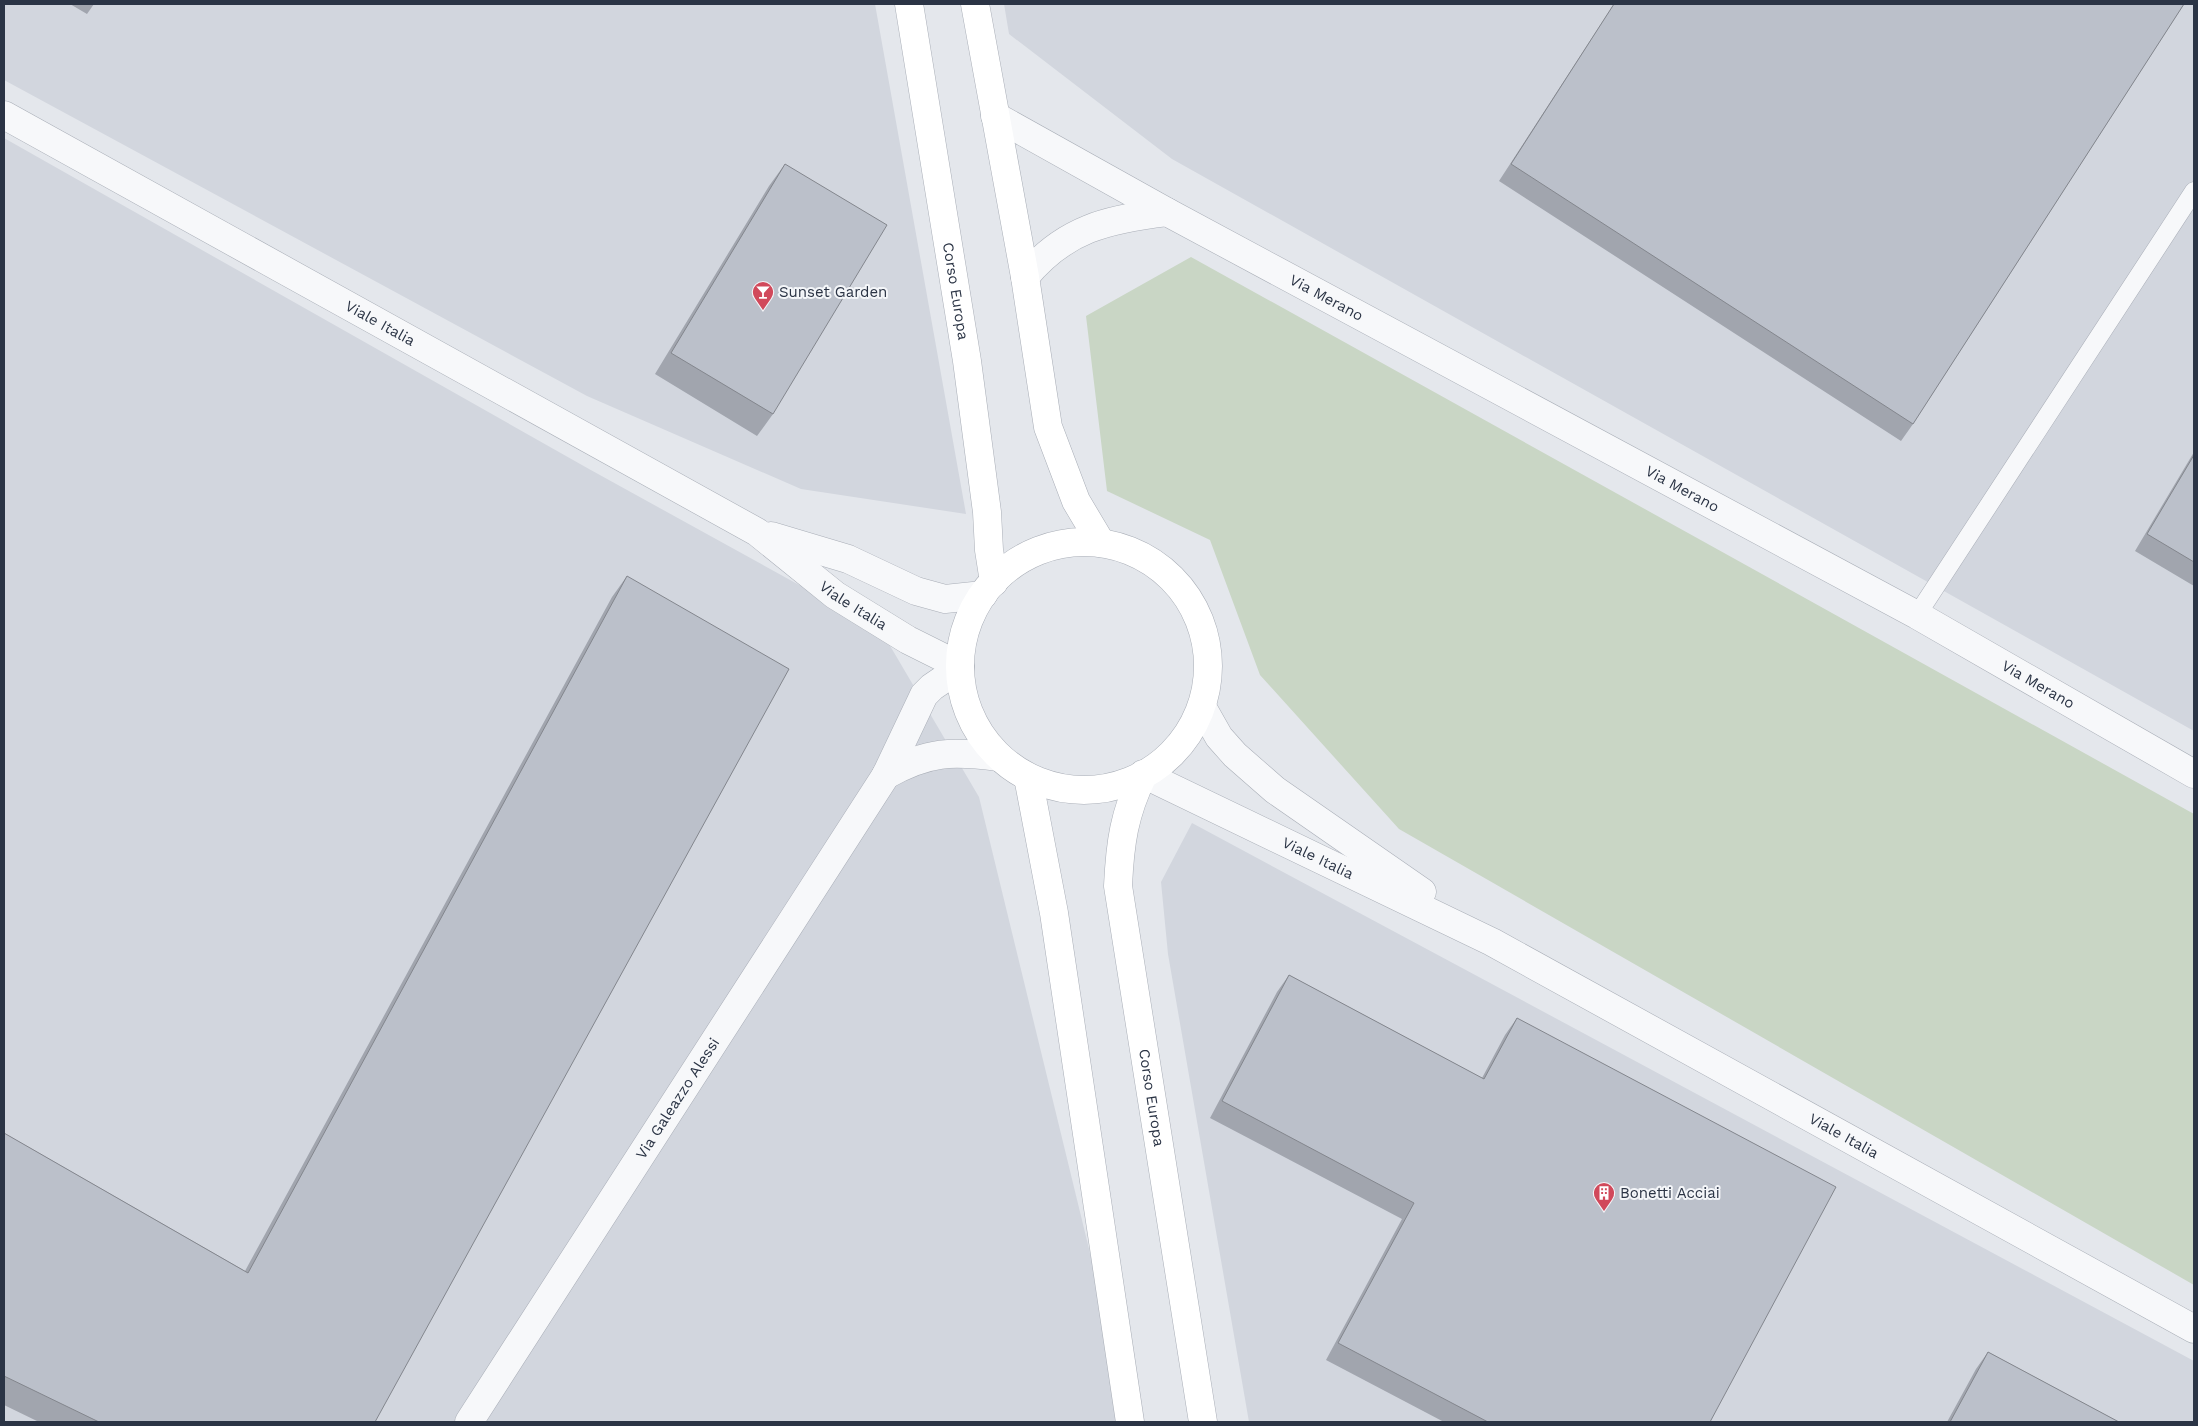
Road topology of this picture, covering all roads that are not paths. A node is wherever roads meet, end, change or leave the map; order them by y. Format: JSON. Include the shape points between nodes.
{"nodes":[{"id":1,"x":909,"y":4,"type":"edge"},
{"id":2,"x":975,"y":4,"type":"edge"},
{"id":3,"x":4,"y":115,"type":"edge"},
{"id":4,"x":995,"y":116,"type":"junction"},
{"id":5,"x":2194,"y":191,"type":"edge"},
{"id":6,"x":1168,"y":212,"type":"junction"},
{"id":7,"x":1024,"y":277,"type":"junction"},
{"id":8,"x":757,"y":532,"type":"junction"},
{"id":9,"x":1101,"y":543,"type":"junction"},
{"id":10,"x":988,"y":588,"type":"junction"},
{"id":11,"x":1917,"y":615,"type":"junction"},
{"id":12,"x":960,"y":667,"type":"junction"},
{"id":13,"x":1202,"y":707,"type":"junction"},
{"id":14,"x":999,"y":757,"type":"junction"},
{"id":15,"x":2194,"y":774,"type":"edge"},
{"id":16,"x":886,"y":775,"type":"junction"},
{"id":17,"x":1143,"y":775,"type":"junction"},
{"id":18,"x":1028,"y":778,"type":"junction"},
{"id":19,"x":1492,"y":942,"type":"junction"},
{"id":20,"x":2194,"y":1329,"type":"edge"},
{"id":21,"x":469,"y":1422,"type":"edge"},
{"id":22,"x":1130,"y":1422,"type":"edge"},
{"id":23,"x":1203,"y":1422,"type":"edge"}],
"edges":[{"from":1,"to":10,"type":"main road","name":"Corso Europa","via":[[967,361],[987,512]]},
{"from":2,"to":4,"type":"main road"},
{"from":3,"to":8,"type":"street","name":"Viale Italia"},
{"from":4,"to":6,"type":"street","name":"Via Merano"},
{"from":4,"to":7,"type":"main road"},
{"from":5,"to":11,"type":"lane"},
{"from":6,"to":7,"type":"street","via":[[1126,217],[1089,228],[1040,258]]},
{"from":6,"to":11,"type":"street","name":"Via Merano"},
{"from":7,"to":9,"type":"main road","via":[[1048,427],[1076,501]]},
{"from":8,"to":10,"type":"street","name":"Viale Italia","via":[[848,559],[916,591],[945,599]]},
{"from":8,"to":12,"type":"street","name":"Viale Italia","via":[[835,594],[908,640]]},
{"from":9,"to":10,"type":"main road","via":[[1072,543],[1042,549],[1016,562]]},
{"from":9,"to":13,"type":"main road","via":[[1144,558],[1167,573],[1191,601],[1205,634],[1209,671]]},
{"from":10,"to":12,"type":"main road","via":[[966,627]]},
{"from":11,"to":15,"type":"street","name":"Via Merano"},
{"from":12,"to":14,"type":"main road","via":[[960,688],[980,731]]},
{"from":12,"to":16,"type":"street","name":"Via Galeazzo Alessi","via":[[924,695]]},
{"from":13,"to":17,"type":"main road","via":[[1182,742],[1166,760]]},
{"from":13,"to":19,"type":"street","name":"Viale Italia","via":[[1219,737],[1275,790]]},
{"from":14,"to":16,"type":"street","name":"Via Galeazzo Alessi","via":[[935,754],[909,762]]},
{"from":14,"to":18,"type":"main road"},
{"from":16,"to":21,"type":"street","name":"Via Galeazzo Alessi"},
{"from":17,"to":18,"type":"main road","via":[[1132,783],[1099,790],[1062,789]]},
{"from":17,"to":19,"type":"street","name":"Viale Italia"},
{"from":17,"to":23,"type":"main road","name":"Corso Europa","via":[[1124,822],[1118,886]]},
{"from":18,"to":22,"type":"main road","via":[[1054,913]]},
{"from":19,"to":20,"type":"street","name":"Viale Italia"}]}
